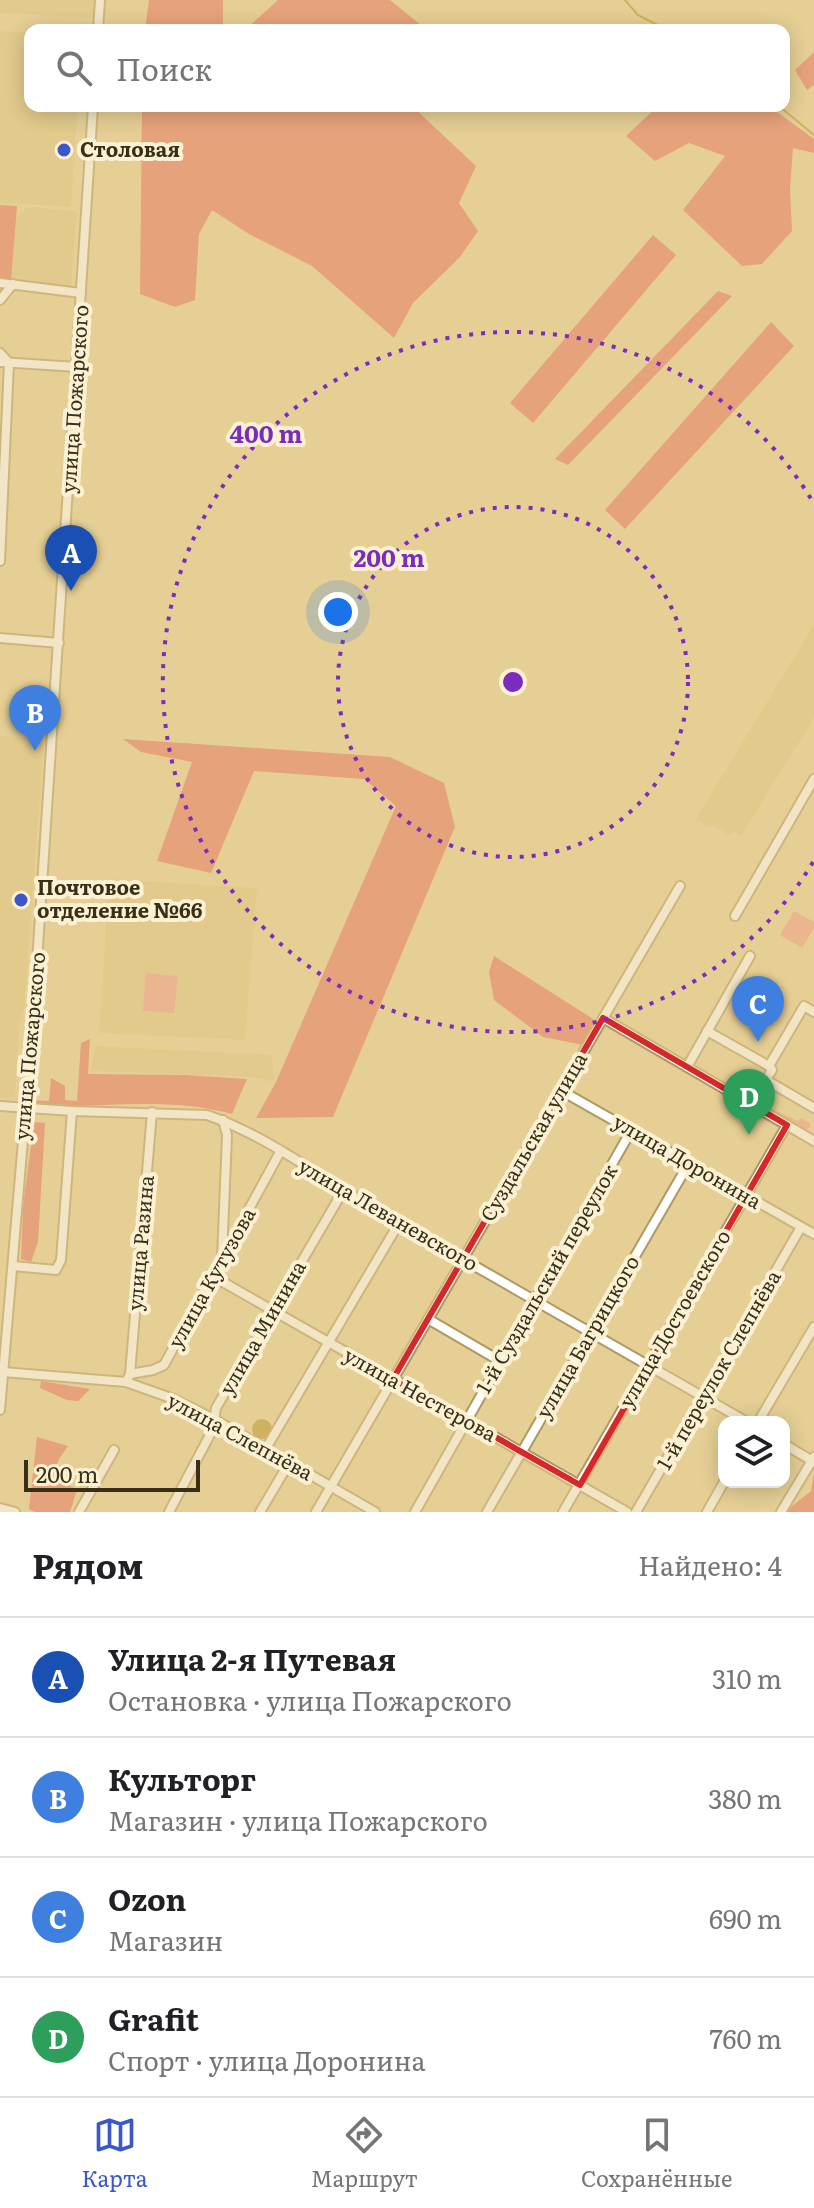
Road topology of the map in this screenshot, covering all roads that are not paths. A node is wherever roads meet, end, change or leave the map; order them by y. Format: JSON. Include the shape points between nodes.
{"nodes":[{"id":1,"x":100,"y":0,"type":"edge"},
{"id":2,"x":98,"y":24,"type":"edge"},
{"id":3,"x":93,"y":112,"type":"edge"},
{"id":4,"x":0,"y":283,"type":"edge"},
{"id":5,"x":13,"y":284,"type":"junction"},
{"id":6,"x":81,"y":293,"type":"junction"},
{"id":7,"x":0,"y":300,"type":"edge"},
{"id":8,"x":0,"y":353,"type":"edge"},
{"id":9,"x":4,"y":362,"type":"edge"},
{"id":10,"x":77,"y":367,"type":"junction"},
{"id":11,"x":0,"y":561,"type":"edge"},
{"id":12,"x":0,"y":638,"type":"edge"},
{"id":13,"x":59,"y":643,"type":"junction"},
{"id":14,"x":814,"y":779,"type":"edge"},
{"id":15,"x":680,"y":886,"type":"dead end"},
{"id":16,"x":735,"y":916,"type":"dead end"},
{"id":17,"x":750,"y":956,"type":"dead end"},
{"id":18,"x":814,"y":1012,"type":"edge"},
{"id":19,"x":603,"y":1018,"type":"junction"},
{"id":20,"x":707,"y":1031,"type":"junction"},
{"id":21,"x":769,"y":1066,"type":"junction"},
{"id":22,"x":687,"y":1067,"type":"junction"},
{"id":23,"x":560,"y":1090,"type":"junction"},
{"id":24,"x":0,"y":1106,"type":"edge"},
{"id":25,"x":25,"y":1108,"type":"junction"},
{"id":26,"x":814,"y":1108,"type":"edge"},
{"id":27,"x":72,"y":1111,"type":"junction"},
{"id":28,"x":152,"y":1112,"type":"junction"},
{"id":29,"x":223,"y":1120,"type":"junction"},
{"id":30,"x":787,"y":1125,"type":"junction"},
{"id":31,"x":632,"y":1129,"type":"junction"},
{"id":32,"x":814,"y":1141,"type":"edge"},
{"id":33,"x":280,"y":1152,"type":"junction"},
{"id":34,"x":689,"y":1163,"type":"junction"},
{"id":35,"x":343,"y":1191,"type":"junction"},
{"id":36,"x":746,"y":1196,"type":"junction"},
{"id":37,"x":399,"y":1223,"type":"junction"},
{"id":38,"x":801,"y":1227,"type":"junction"},
{"id":39,"x":814,"y":1234,"type":"edge"},
{"id":40,"x":464,"y":1259,"type":"junction"},
{"id":41,"x":222,"y":1263,"type":"junction"},
{"id":42,"x":13,"y":1266,"type":"junction"},
{"id":43,"x":214,"y":1277,"type":"junction"},
{"id":44,"x":534,"y":1300,"type":"junction"},
{"id":45,"x":273,"y":1311,"type":"junction"},
{"id":46,"x":428,"y":1319,"type":"junction"},
{"id":47,"x":814,"y":1327,"type":"edge"},
{"id":48,"x":590,"y":1332,"type":"junction"},
{"id":49,"x":328,"y":1343,"type":"junction"},
{"id":50,"x":500,"y":1361,"type":"junction"},
{"id":51,"x":648,"y":1365,"type":"junction"},
{"id":52,"x":3,"y":1372,"type":"junction"},
{"id":53,"x":128,"y":1378,"type":"junction"},
{"id":54,"x":393,"y":1379,"type":"junction"},
{"id":55,"x":704,"y":1398,"type":"junction"},
{"id":56,"x":0,"y":1410,"type":"edge"},
{"id":57,"x":736,"y":1416,"type":"edge"},
{"id":58,"x":762,"y":1416,"type":"edge"},
{"id":59,"x":214,"y":1419,"type":"junction"},
{"id":60,"x":467,"y":1420,"type":"junction"},
{"id":61,"x":790,"y":1447,"type":"edge"},
{"id":62,"x":114,"y":1450,"type":"dead end"},
{"id":63,"x":265,"y":1450,"type":"junction"},
{"id":64,"x":523,"y":1452,"type":"junction"},
{"id":65,"x":813,"y":1460,"type":"edge"},
{"id":66,"x":289,"y":1463,"type":"junction"},
{"id":67,"x":580,"y":1485,"type":"junction"},
{"id":68,"x":330,"y":1486,"type":"junction"},
{"id":69,"x":721,"y":1488,"type":"edge"},
{"id":70,"x":0,"y":1508,"type":"edge"},
{"id":71,"x":15,"y":1512,"type":"edge"},
{"id":72,"x":79,"y":1512,"type":"edge"},
{"id":73,"x":169,"y":1512,"type":"edge"},
{"id":74,"x":260,"y":1512,"type":"edge"},
{"id":75,"x":316,"y":1512,"type":"edge"},
{"id":76,"x":375,"y":1512,"type":"edge"},
{"id":77,"x":415,"y":1512,"type":"edge"},
{"id":78,"x":487,"y":1512,"type":"edge"},
{"id":79,"x":563,"y":1512,"type":"edge"},
{"id":80,"x":627,"y":1512,"type":"edge"},
{"id":81,"x":636,"y":1512,"type":"edge"},
{"id":82,"x":707,"y":1512,"type":"edge"},
{"id":83,"x":781,"y":1512,"type":"edge"}],
"edges":[{"from":1,"to":2,"type":"street"},
{"from":3,"to":6,"type":"street","name":"улица Пожарского"},
{"from":4,"to":5,"type":"street"},
{"from":5,"to":6,"type":"street"},
{"from":5,"to":7,"type":"street"},
{"from":6,"to":10,"type":"street","name":"улица Пожарского"},
{"from":8,"to":9,"type":"street"},
{"from":9,"to":10,"type":"street"},
{"from":9,"to":11,"type":"street"},
{"from":10,"to":13,"type":"street","name":"улица Пожарского"},
{"from":12,"to":13,"type":"street"},
{"from":13,"to":25,"type":"street","name":"улица Пожарского"},
{"from":14,"to":16,"type":"street"},
{"from":15,"to":19,"type":"street","name":"Суздальская улица"},
{"from":17,"to":20,"type":"street"},
{"from":18,"to":21,"type":"street","via":[[804,1006]]},
{"from":19,"to":22,"type":"street"},
{"from":19,"to":23,"type":"street","name":"Суздальская улица"},
{"from":20,"to":21,"type":"street"},
{"from":20,"to":22,"type":"street"},
{"from":21,"to":26,"type":"street","via":[[766,1080]]},
{"from":22,"to":30,"type":"street"},
{"from":23,"to":31,"type":"street","name":"улица Доронина"},
{"from":23,"to":40,"type":"street","name":"Суздальская улица"},
{"from":24,"to":25,"type":"street","name":"улица Леваневского"},
{"from":25,"to":27,"type":"street","name":"улица Леваневского"},
{"from":25,"to":42,"type":"street","name":"улица Пожарского"},
{"from":27,"to":28,"type":"street","name":"улица Леваневского"},
{"from":27,"to":42,"type":"street","via":[[61,1260],[56,1270]]},
{"from":28,"to":29,"type":"street","name":"улица Леваневского"},
{"from":28,"to":53,"type":"street","name":"улица Разина"},
{"from":29,"to":33,"type":"street","name":"улица Леваневского"},
{"from":29,"to":41,"type":"street","via":[[227,1135]]},
{"from":30,"to":32,"type":"street"},
{"from":30,"to":36,"type":"street","name":"улица Достоевского"},
{"from":31,"to":34,"type":"street","name":"улица Доронина"},
{"from":31,"to":44,"type":"street","name":"1-й Суздальский переулок"},
{"from":33,"to":35,"type":"street","name":"улица Леваневского"},
{"from":33,"to":41,"type":"street","name":"улица Кутузова"},
{"from":34,"to":36,"type":"street","name":"улица Доронина"},
{"from":34,"to":48,"type":"street","name":"улица Багрицкого"},
{"from":35,"to":37,"type":"street","name":"улица Леваневского"},
{"from":35,"to":45,"type":"street","name":"улица Минина"},
{"from":36,"to":38,"type":"street","name":"улица Доронина"},
{"from":36,"to":51,"type":"street","name":"улица Достоевского"},
{"from":37,"to":40,"type":"street","name":"улица Леваневского"},
{"from":37,"to":49,"type":"street"},
{"from":38,"to":39,"type":"street","name":"улица Доронина"},
{"from":38,"to":55,"type":"street","name":"1-й переулок Слепнёва"},
{"from":40,"to":44,"type":"street","name":"улица Леваневского"},
{"from":40,"to":46,"type":"street","name":"Суздальская улица"},
{"from":41,"to":43,"type":"street","name":"улица Кутузова"},
{"from":42,"to":52,"type":"street","name":"улица Пожарского"},
{"from":43,"to":45,"type":"street","name":"улица Нестерова"},
{"from":43,"to":53,"type":"street","name":"улица Кутузова","via":[[164,1365]]},
{"from":44,"to":48,"type":"street","name":"улица Леваневского"},
{"from":44,"to":50,"type":"street","name":"1-й Суздальский переулок"},
{"from":45,"to":49,"type":"street","name":"улица Нестерова"},
{"from":45,"to":59,"type":"street","name":"улица Минина"},
{"from":46,"to":50,"type":"street"},
{"from":46,"to":54,"type":"street","name":"Суздальская улица"},
{"from":47,"to":58,"type":"street"},
{"from":48,"to":51,"type":"street","name":"улица Леваневского"},
{"from":48,"to":64,"type":"street","name":"улица Багрицкого"},
{"from":49,"to":54,"type":"street","name":"улица Нестерова"},
{"from":49,"to":63,"type":"street"},
{"from":50,"to":60,"type":"street","name":"1-й Суздальский переулок"},
{"from":51,"to":55,"type":"street","name":"улица Леваневского"},
{"from":51,"to":67,"type":"street","name":"улица Достоевского"},
{"from":52,"to":53,"type":"street","name":"улица Слепнёва"},
{"from":52,"to":56,"type":"street","name":"улица Пожарского"},
{"from":53,"to":59,"type":"street","name":"улица Слепнёва"},
{"from":54,"to":60,"type":"street","name":"улица Нестерова"},
{"from":54,"to":68,"type":"street","name":"Суздальская улица"},
{"from":55,"to":57,"type":"street","name":"улица Леваневского"},
{"from":55,"to":81,"type":"street","name":"1-й переулок Слепнёва"},
{"from":59,"to":63,"type":"street","name":"улица Слепнёва"},
{"from":59,"to":73,"type":"street","name":"улица Минина"},
{"from":60,"to":64,"type":"street","name":"улица Нестерова"},
{"from":60,"to":77,"type":"street","name":"1-й Суздальский переулок"},
{"from":61,"to":65,"type":"street"},
{"from":62,"to":72,"type":"street"},
{"from":63,"to":66,"type":"street","name":"улица Слепнёва"},
{"from":64,"to":67,"type":"street","name":"улица Нестерова"},
{"from":64,"to":78,"type":"street","name":"улица Багрицкого"},
{"from":65,"to":83,"type":"street"},
{"from":66,"to":68,"type":"street","name":"улица Слепнёва"},
{"from":66,"to":74,"type":"street"},
{"from":67,"to":79,"type":"street","name":"улица Достоевского"},
{"from":67,"to":80,"type":"street","name":"улица Нестерова"},
{"from":68,"to":75,"type":"street","name":"Суздальская улица"},
{"from":68,"to":76,"type":"street","name":"улица Слепнёва"},
{"from":69,"to":82,"type":"street"},
{"from":70,"to":71,"type":"street"}]}
